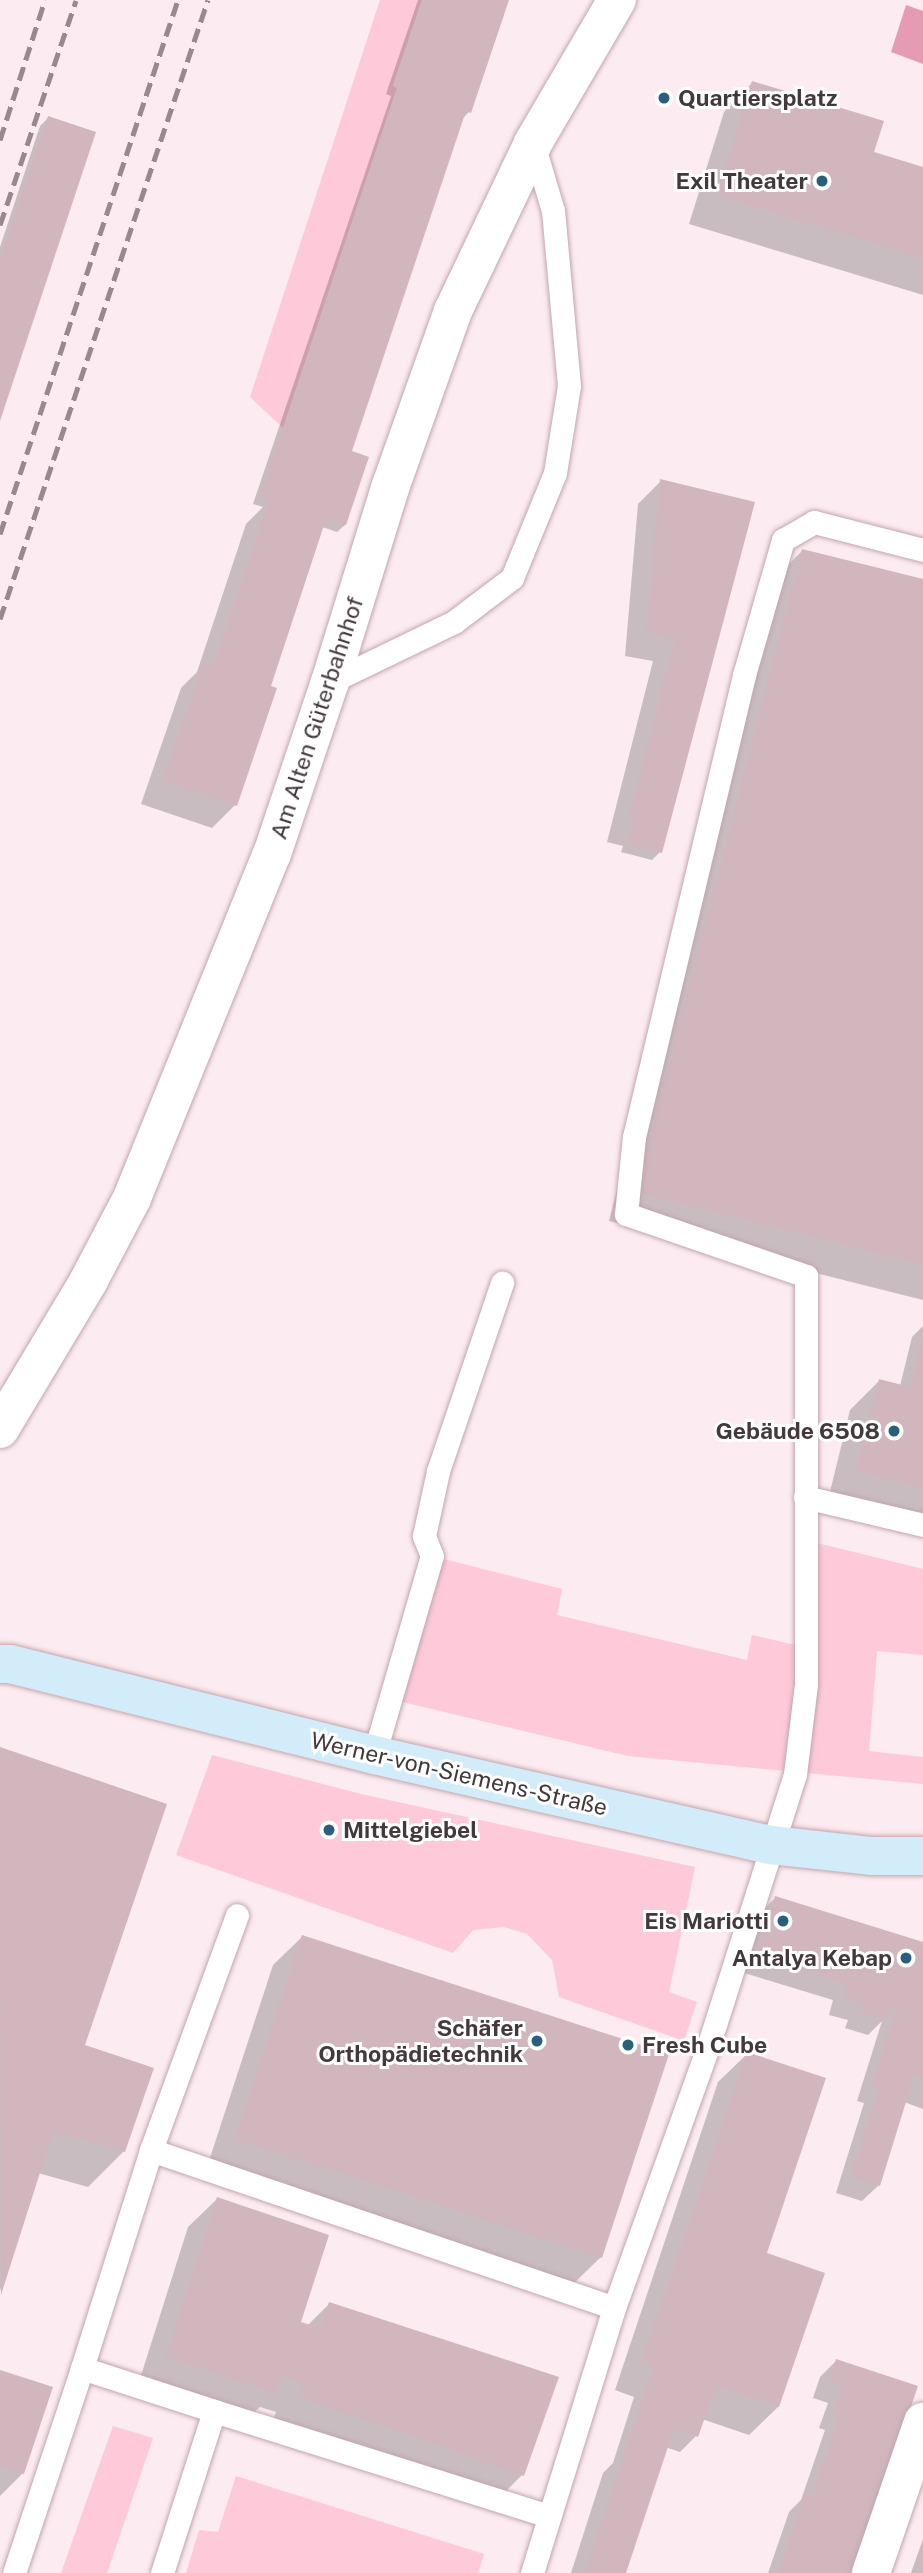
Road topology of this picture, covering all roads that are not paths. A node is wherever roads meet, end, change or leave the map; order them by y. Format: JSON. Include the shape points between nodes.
{"nodes":[{"id":1,"x":617,"y":0,"type":"edge"},
{"id":2,"x":533,"y":143,"type":"junction"},
{"id":3,"x":923,"y":550,"type":"edge"},
{"id":4,"x":330,"y":682,"type":"junction"},
{"id":5,"x":502,"y":1283,"type":"dead end"},
{"id":6,"x":0,"y":1429,"type":"edge"},
{"id":7,"x":805,"y":1497,"type":"junction"},
{"id":8,"x":923,"y":1525,"type":"edge"},
{"id":9,"x":0,"y":1664,"type":"edge"},
{"id":10,"x":374,"y":1755,"type":"junction"},
{"id":11,"x":771,"y":1845,"type":"junction"},
{"id":12,"x":923,"y":1856,"type":"edge"},
{"id":13,"x":236,"y":1915,"type":"dead end"},
{"id":14,"x":151,"y":2150,"type":"junction"},
{"id":15,"x":614,"y":2308,"type":"junction"},
{"id":16,"x":82,"y":2368,"type":"junction"},
{"id":17,"x":214,"y":2411,"type":"junction"},
{"id":18,"x":923,"y":2422,"type":"edge"},
{"id":19,"x":549,"y":2516,"type":"junction"},
{"id":20,"x":14,"y":2573,"type":"edge"},
{"id":21,"x":162,"y":2573,"type":"edge"},
{"id":22,"x":531,"y":2573,"type":"edge"},
{"id":23,"x":870,"y":2573,"type":"edge"}],
"edges":[{"from":1,"to":2,"type":"street","name":"Am Alten Güterbahnhof"},
{"from":2,"to":4,"type":"street","name":"Am Alten Güterbahnhof","via":[[453,311],[390,488]]},
{"from":2,"to":4,"type":"lane","via":[[553,211],[569,386],[555,473],[512,578],[454,622]]},
{"from":3,"to":7,"type":"lane","via":[[814,522],[783,540],[744,675],[634,1137],[626,1214],[806,1276]]},
{"from":4,"to":6,"type":"street","name":"Am Alten Güterbahnhof","via":[[255,901],[132,1198]]},
{"from":5,"to":10,"type":"lane","via":[[438,1471],[424,1535],[432,1556]]},
{"from":7,"to":8,"type":"lane"},
{"from":7,"to":11,"type":"lane","via":[[806,1684],[801,1742]]},
{"from":9,"to":10,"type":"main road","name":"Werner-von-Siemens-Straße"},
{"from":10,"to":11,"type":"main road","name":"Werner-von-Siemens-Straße"},
{"from":11,"to":12,"type":"main road","name":"Werner-von-Siemens-Straße","via":[[872,1856]]},
{"from":11,"to":15,"type":"lane","via":[[707,2050]]},
{"from":13,"to":14,"type":"lane"},
{"from":14,"to":15,"type":"lane"},
{"from":14,"to":16,"type":"lane"},
{"from":15,"to":19,"type":"lane"},
{"from":16,"to":17,"type":"lane"},
{"from":16,"to":20,"type":"lane"},
{"from":17,"to":19,"type":"lane"},
{"from":17,"to":21,"type":"lane"},
{"from":18,"to":23,"type":"street"},
{"from":19,"to":22,"type":"lane"}]}
